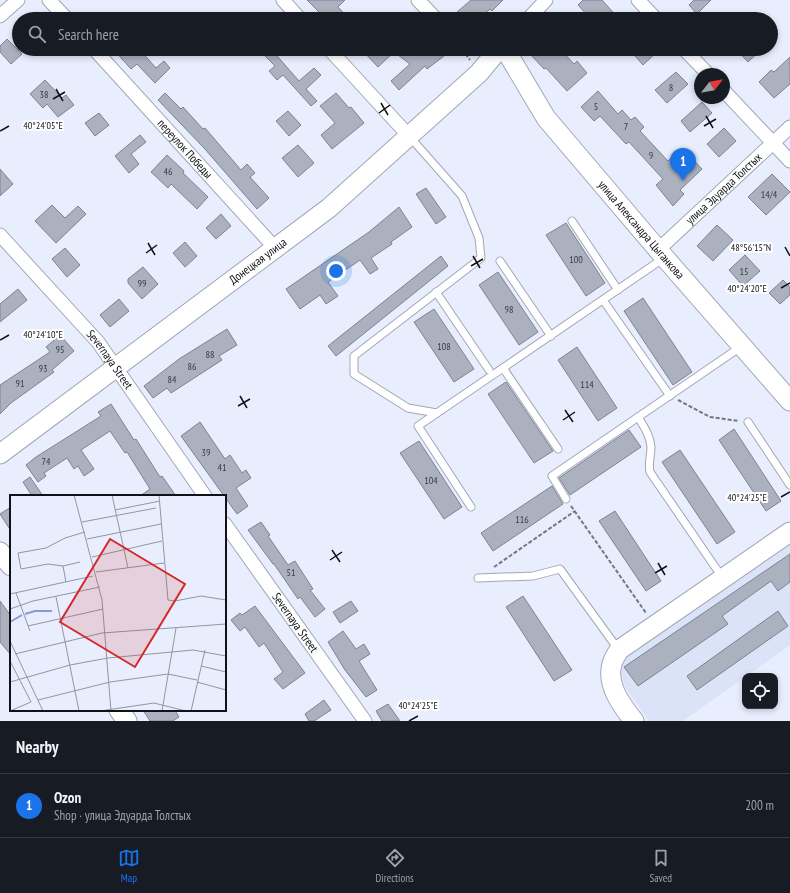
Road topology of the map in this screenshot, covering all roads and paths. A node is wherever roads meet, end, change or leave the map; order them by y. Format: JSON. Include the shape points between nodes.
{"nodes":[{"id":1,"x":18,"y":0,"type":"edge"},
{"id":2,"x":49,"y":0,"type":"edge"},
{"id":3,"x":283,"y":0,"type":"edge"},
{"id":4,"x":418,"y":0,"type":"edge"},
{"id":5,"x":546,"y":0,"type":"edge"},
{"id":6,"x":638,"y":0,"type":"edge"},
{"id":7,"x":60,"y":12,"type":"edge"},
{"id":8,"x":294,"y":12,"type":"edge"},
{"id":9,"x":429,"y":12,"type":"edge"},
{"id":10,"x":535,"y":12,"type":"edge"},
{"id":11,"x":649,"y":12,"type":"edge"},
{"id":12,"x":0,"y":16,"type":"edge"},
{"id":13,"x":100,"y":56,"type":"edge"},
{"id":14,"x":335,"y":56,"type":"edge"},
{"id":15,"x":493,"y":56,"type":"edge"},
{"id":16,"x":509,"y":56,"type":"edge"},
{"id":17,"x":691,"y":56,"type":"edge"},
{"id":18,"x":702,"y":68,"type":"edge"},
{"id":19,"x":730,"y":97,"type":"edge"},
{"id":20,"x":790,"y":127,"type":"edge"},
{"id":21,"x":409,"y":136,"type":"junction"},
{"id":22,"x":773,"y":143,"type":"junction"},
{"id":23,"x":790,"y":161,"type":"edge"},
{"id":24,"x":572,"y":221,"type":"dead end"},
{"id":25,"x":0,"y":235,"type":"edge"},
{"id":26,"x":276,"y":250,"type":"junction"},
{"id":27,"x":661,"y":254,"type":"junction"},
{"id":28,"x":500,"y":261,"type":"dead end"},
{"id":29,"x":618,"y":290,"type":"junction"},
{"id":30,"x":436,"y":292,"type":"junction"},
{"id":31,"x":603,"y":300,"type":"junction"},
{"id":32,"x":551,"y":336,"type":"junction"},
{"id":33,"x":742,"y":346,"type":"junction"},
{"id":34,"x":114,"y":367,"type":"junction"},
{"id":35,"x":503,"y":368,"type":"junction"},
{"id":36,"x":489,"y":370,"type":"dead end"},
{"id":37,"x":670,"y":396,"type":"junction"},
{"id":38,"x":790,"y":401,"type":"edge"},
{"id":39,"x":437,"y":413,"type":"junction"},
{"id":40,"x":638,"y":417,"type":"junction"},
{"id":41,"x":748,"y":422,"type":"joint"},
{"id":42,"x":558,"y":449,"type":"dead end"},
{"id":43,"x":0,"y":454,"type":"edge"},
{"id":44,"x":790,"y":485,"type":"edge"},
{"id":45,"x":204,"y":495,"type":"edge"},
{"id":46,"x":566,"y":499,"type":"joint"},
{"id":47,"x":471,"y":507,"type":"dead end"},
{"id":48,"x":575,"y":511,"type":"junction"},
{"id":49,"x":226,"y":525,"type":"edge"},
{"id":50,"x":790,"y":532,"type":"edge"},
{"id":51,"x":0,"y":552,"type":"edge"},
{"id":52,"x":10,"y":565,"type":"edge"},
{"id":53,"x":478,"y":578,"type":"joint"},
{"id":54,"x":722,"y":578,"type":"junction"},
{"id":55,"x":654,"y":624,"type":"junction"},
{"id":56,"x":619,"y":650,"type":"junction"},
{"id":57,"x":120,"y":711,"type":"edge"},
{"id":58,"x":127,"y":721,"type":"edge"},
{"id":59,"x":365,"y":721,"type":"edge"},
{"id":60,"x":634,"y":721,"type":"edge"}],
"edges":[{"from":1,"to":12,"type":"street"},
{"from":2,"to":7,"type":"street"},
{"from":3,"to":8,"type":"street"},
{"from":4,"to":9,"type":"street"},
{"from":5,"to":10,"type":"street"},
{"from":6,"to":11,"type":"street"},
{"from":13,"to":26,"type":"street","name":"переулок Победы"},
{"from":14,"to":21,"type":"street"},
{"from":15,"to":21,"type":"street","name":"Донецкая улица","via":[[479,73]]},
{"from":16,"to":27,"type":"street","name":"улица Александра Цыганкова","via":[[546,118]]},
{"from":17,"to":18,"type":"street"},
{"from":19,"to":22,"type":"street"},
{"from":20,"to":22,"type":"street","name":"улица Эдуарда Толстых"},
{"from":21,"to":26,"type":"street","name":"Донецкая улица","via":[[329,208]]},
{"from":21,"to":30,"type":"lane","via":[[462,196],[479,238],[481,258]]},
{"from":22,"to":23,"type":"street"},
{"from":22,"to":27,"type":"street","name":"улица Эдуарда Толстых"},
{"from":24,"to":29,"type":"lane"},
{"from":25,"to":34,"type":"street","name":"Severnaya Street","via":[[98,342]]},
{"from":26,"to":34,"type":"street","name":"Донецкая улица"},
{"from":27,"to":29,"type":"lane"},
{"from":27,"to":33,"type":"street","name":"улица Александра Цыганкова"},
{"from":28,"to":32,"type":"lane"},
{"from":29,"to":31,"type":"lane"},
{"from":30,"to":36,"type":"lane"},
{"from":30,"to":39,"type":"lane","via":[[354,356],[354,374],[408,408]]},
{"from":31,"to":32,"type":"lane"},
{"from":31,"to":37,"type":"lane"},
{"from":32,"to":35,"type":"lane"},
{"from":33,"to":37,"type":"lane"},
{"from":33,"to":38,"type":"street","name":"улица Александра Цыганкова"},
{"from":34,"to":43,"type":"street","name":"Донецкая улица"},
{"from":34,"to":45,"type":"street","name":"Severnaya Street"},
{"from":35,"to":39,"type":"lane"},
{"from":35,"to":42,"type":"lane"},
{"from":37,"to":40,"type":"lane"},
{"from":37,"to":41,"type":"path","via":[[710,417]]},
{"from":39,"to":47,"type":"lane","via":[[418,426]]},
{"from":40,"to":46,"type":"lane","via":[[552,476]]},
{"from":40,"to":54,"type":"lane","via":[[649,434],[650,472]]},
{"from":41,"to":44,"type":"lane"},
{"from":46,"to":48,"type":"path"},
{"from":48,"to":53,"type":"path"},
{"from":48,"to":55,"type":"path"},
{"from":49,"to":59,"type":"street","name":"Severnaya Street"},
{"from":50,"to":54,"type":"street"},
{"from":51,"to":52,"type":"street"},
{"from":53,"to":56,"type":"lane","via":[[533,576],[560,569]]},
{"from":54,"to":55,"type":"street"},
{"from":55,"to":56,"type":"street"},
{"from":56,"to":60,"type":"street","via":[[612,664],[612,679],[616,695]]},
{"from":57,"to":58,"type":"street"}]}
